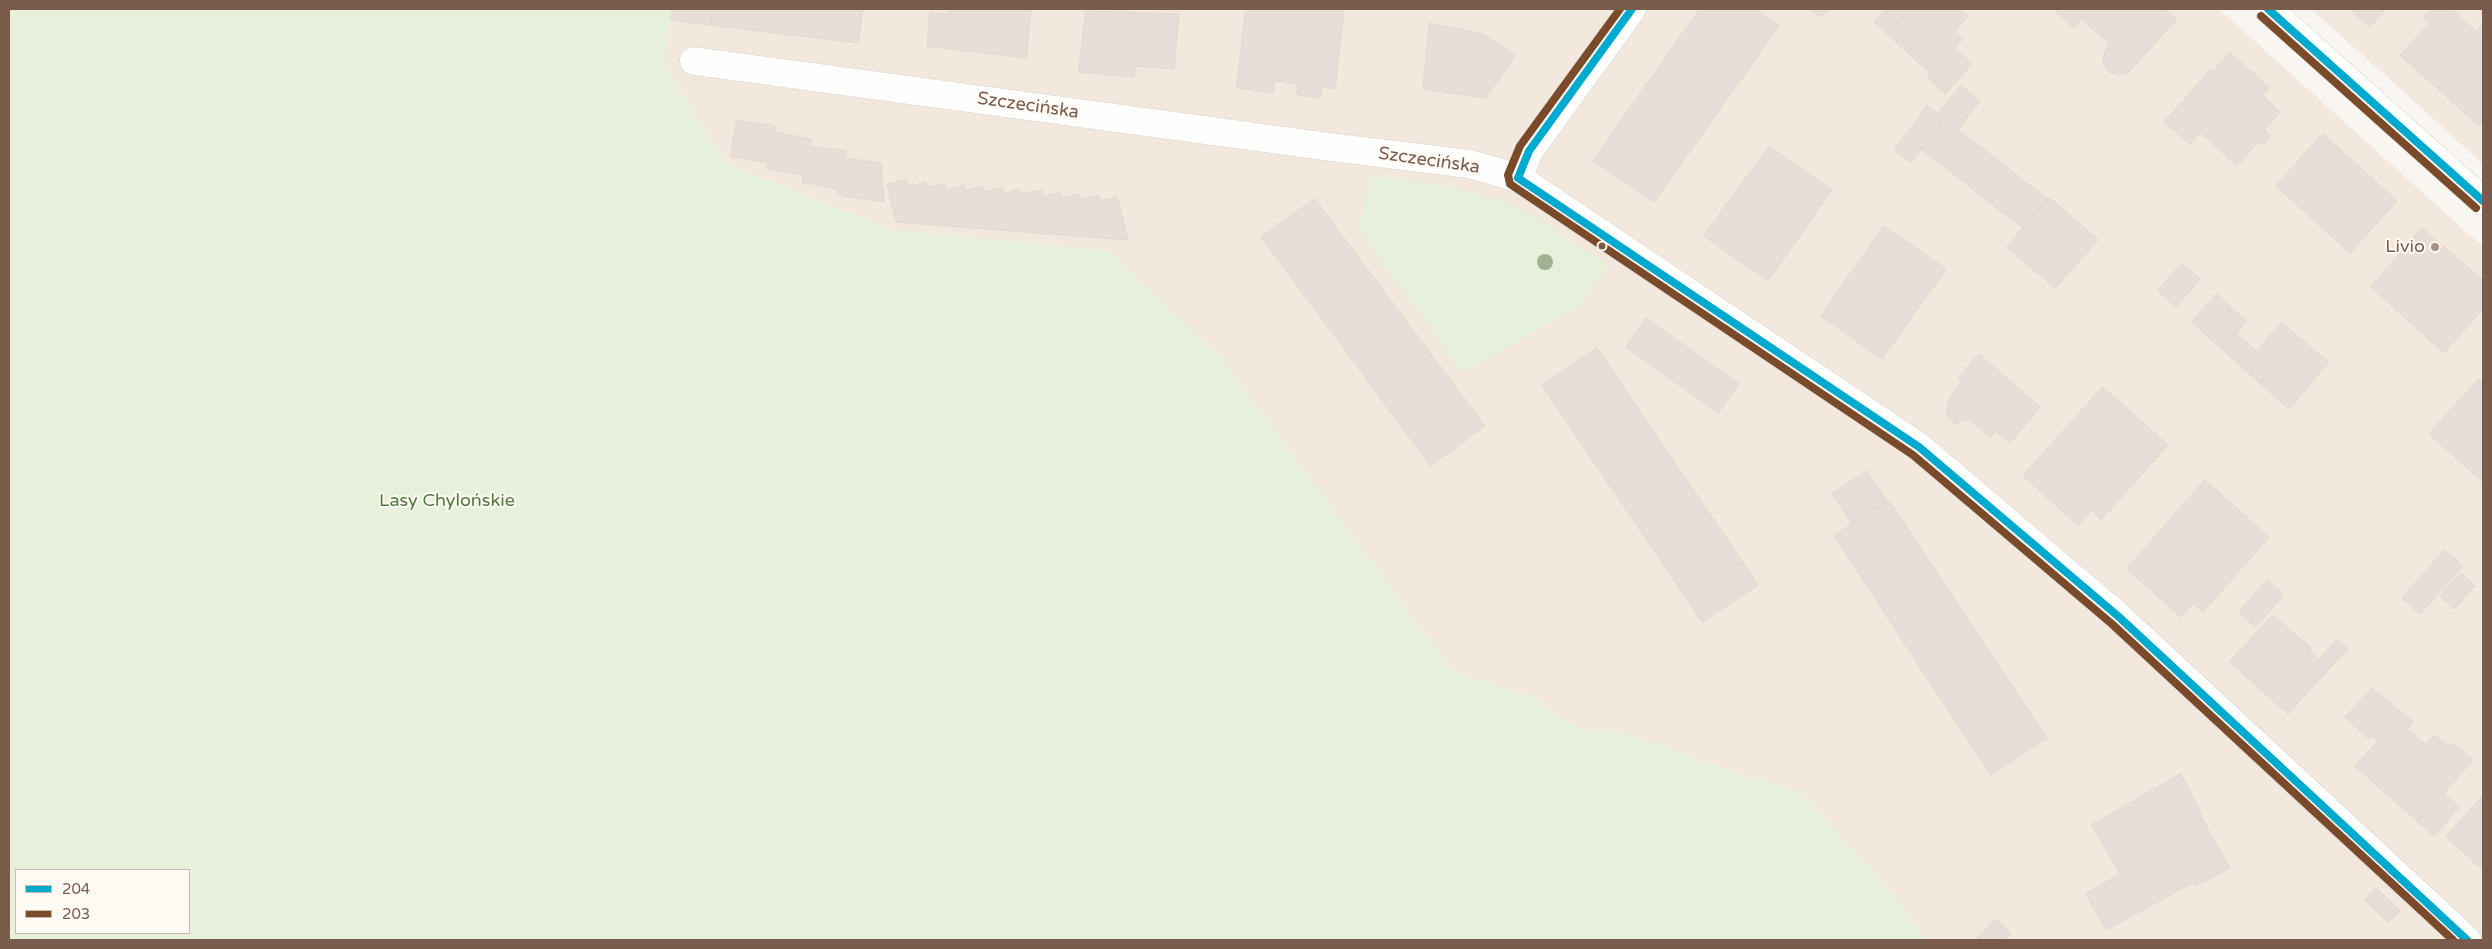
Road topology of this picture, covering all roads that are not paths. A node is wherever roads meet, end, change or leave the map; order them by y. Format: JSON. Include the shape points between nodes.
{"nodes":[{"id":1,"x":1632,"y":9,"type":"edge"},
{"id":2,"x":2268,"y":9,"type":"edge"},
{"id":3,"x":694,"y":61,"type":"dead end"},
{"id":4,"x":1518,"y":178,"type":"junction"},
{"id":5,"x":2483,"y":201,"type":"edge"},
{"id":6,"x":2467,"y":940,"type":"edge"}],
"edges":[{"from":1,"to":4,"type":"street","via":[[1529,151]]},
{"from":2,"to":5,"type":"street"},
{"from":3,"to":4,"type":"street","name":"Szczecińska","via":[[1470,164]]},
{"from":4,"to":6,"type":"street","name":"Szczecińska","via":[[1919,448],[2119,617]]}]}
